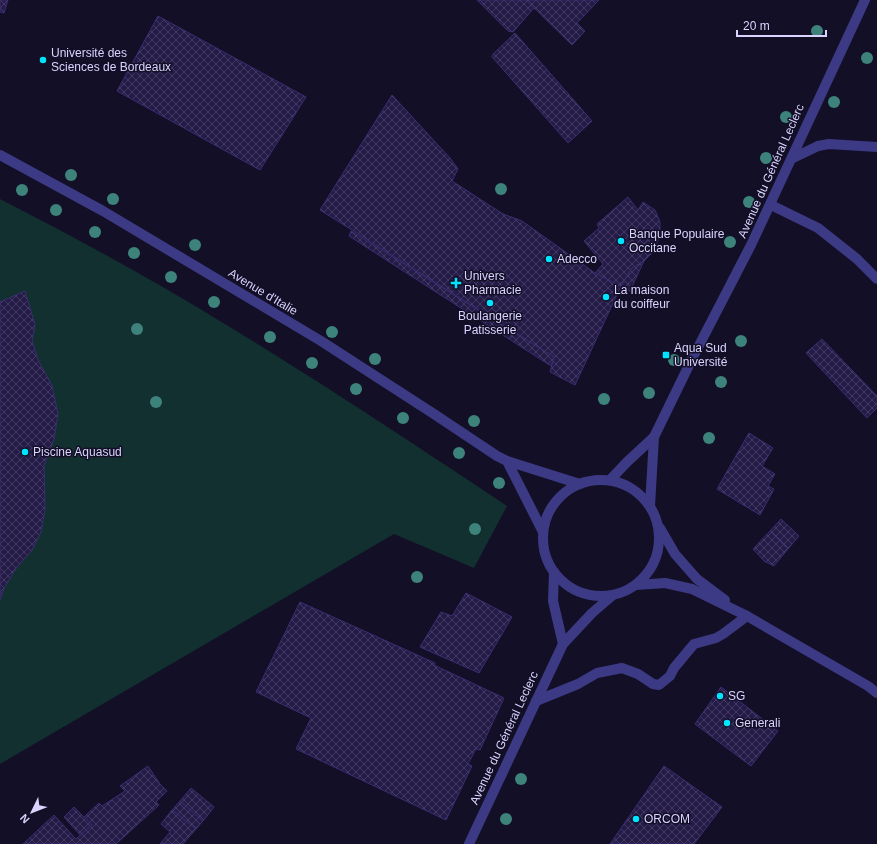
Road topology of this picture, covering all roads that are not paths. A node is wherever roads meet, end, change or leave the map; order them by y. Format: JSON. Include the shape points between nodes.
{"nodes":[{"id":1,"x":864,"y":0,"type":"edge"},
{"id":2,"x":877,"y":146,"type":"edge"},
{"id":3,"x":0,"y":155,"type":"edge"},
{"id":4,"x":793,"y":158,"type":"junction"},
{"id":5,"x":770,"y":205,"type":"junction"},
{"id":6,"x":877,"y":279,"type":"edge"},
{"id":7,"x":654,"y":437,"type":"junction"},
{"id":8,"x":507,"y":461,"type":"junction"},
{"id":9,"x":610,"y":480,"type":"junction"},
{"id":10,"x":580,"y":484,"type":"junction"},
{"id":11,"x":650,"y":506,"type":"junction"},
{"id":12,"x":658,"y":525,"type":"junction"},
{"id":13,"x":544,"y":532,"type":"junction"},
{"id":14,"x":554,"y":572,"type":"junction"},
{"id":15,"x":636,"y":585,"type":"junction"},
{"id":16,"x":613,"y":595,"type":"junction"},
{"id":17,"x":746,"y":616,"type":"junction"},
{"id":18,"x":563,"y":644,"type":"junction"},
{"id":19,"x":877,"y":693,"type":"edge"},
{"id":20,"x":536,"y":701,"type":"junction"},
{"id":21,"x":469,"y":844,"type":"edge"}],
"edges":[{"from":1,"to":4,"type":"street","name":"Avenue du Général Leclerc"},
{"from":2,"to":4,"type":"street","via":[[829,144],[818,146]]},
{"from":3,"to":8,"type":"street","name":"Avenue d'Italie","via":[[103,212],[321,341]]},
{"from":4,"to":5,"type":"street","name":"Avenue du Général Leclerc"},
{"from":5,"to":6,"type":"street","via":[[818,228],[857,259]]},
{"from":5,"to":7,"type":"street","name":"Avenue du Général Leclerc"},
{"from":7,"to":9,"type":"street","name":"Avenue du Général Leclerc"},
{"from":7,"to":11,"type":"street","name":"Avenue du Général Leclerc"},
{"from":8,"to":10,"type":"street","name":"Avenue d'Italie"},
{"from":8,"to":13,"type":"street"},
{"from":9,"to":10,"type":"street"},
{"from":9,"to":11,"type":"street","via":[[633,489]]},
{"from":10,"to":13,"type":"street","via":[[569,489],[551,508]]},
{"from":11,"to":12,"type":"street"},
{"from":12,"to":15,"type":"street","via":[[660,542],[656,558],[648,573]]},
{"from":12,"to":17,"type":"street","via":[[676,554],[697,579]]},
{"from":13,"to":14,"type":"street","via":[[545,553]]},
{"from":14,"to":16,"type":"street","via":[[574,589],[593,595]]},
{"from":14,"to":18,"type":"street","via":[[553,601]]},
{"from":15,"to":16,"type":"street"},
{"from":15,"to":17,"type":"street","via":[[665,583],[692,589]]},
{"from":16,"to":18,"type":"street","name":"Avenue du Général Leclerc"},
{"from":17,"to":19,"type":"street"},
{"from":17,"to":20,"type":"street","via":[[723,634],[694,644],[670,676],[659,685],[622,668],[597,673],[578,684]]},
{"from":18,"to":20,"type":"street","name":"Avenue du Général Leclerc"},
{"from":20,"to":21,"type":"street","name":"Avenue du Général Leclerc"}]}
